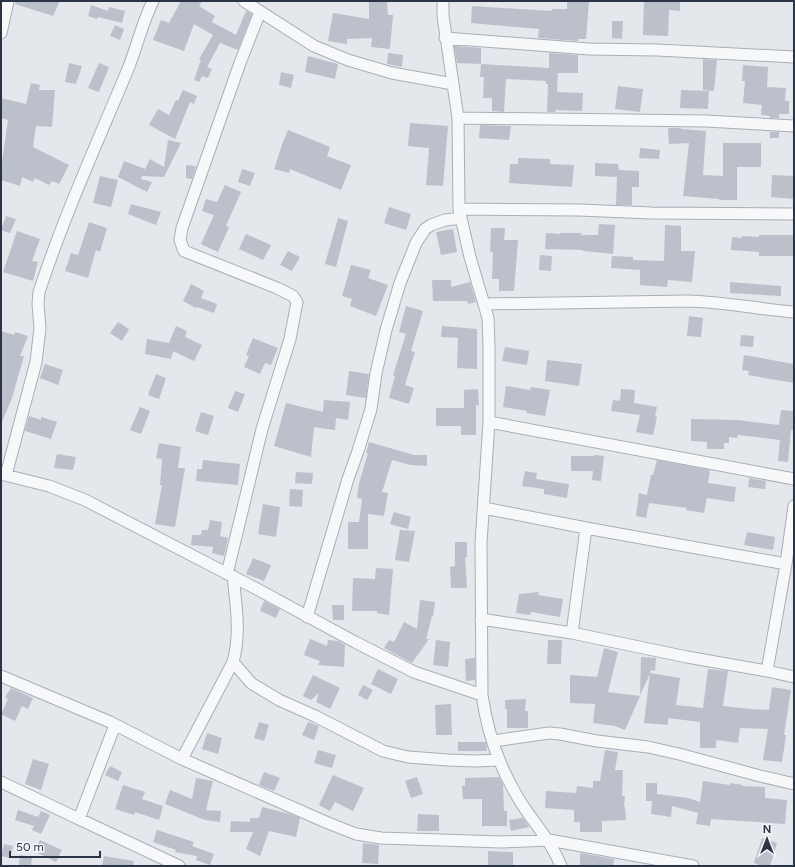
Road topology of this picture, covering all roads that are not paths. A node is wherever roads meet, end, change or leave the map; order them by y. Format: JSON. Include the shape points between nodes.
{"nodes":[{"id":1,"x":8,"y":1,"type":"edge"},
{"id":2,"x":153,"y":1,"type":"edge"},
{"id":3,"x":244,"y":1,"type":"edge"},
{"id":4,"x":443,"y":1,"type":"edge"},
{"id":5,"x":260,"y":12,"type":"junction"},
{"id":6,"x":1,"y":33,"type":"edge"},
{"id":7,"x":446,"y":38,"type":"junction"},
{"id":8,"x":794,"y":57,"type":"edge"},
{"id":9,"x":453,"y":84,"type":"junction"},
{"id":10,"x":458,"y":118,"type":"junction"},
{"id":11,"x":794,"y":126,"type":"edge"},
{"id":12,"x":460,"y":213,"type":"junction"},
{"id":13,"x":794,"y":214,"type":"edge"},
{"id":14,"x":484,"y":304,"type":"junction"},
{"id":15,"x":794,"y":312,"type":"edge"},
{"id":16,"x":489,"y":422,"type":"junction"},
{"id":17,"x":4,"y":474,"type":"edge"},
{"id":18,"x":794,"y":479,"type":"edge"},
{"id":19,"x":794,"y":506,"type":"edge"},
{"id":20,"x":484,"y":508,"type":"junction"},
{"id":21,"x":586,"y":528,"type":"junction"},
{"id":22,"x":786,"y":564,"type":"junction"},
{"id":23,"x":230,"y":575,"type":"junction"},
{"id":24,"x":307,"y":617,"type":"junction"},
{"id":25,"x":481,"y":619,"type":"junction"},
{"id":26,"x":572,"y":633,"type":"junction"},
{"id":27,"x":233,"y":662,"type":"junction"},
{"id":28,"x":767,"y":671,"type":"junction"},
{"id":29,"x":1,"y":676,"type":"edge"},
{"id":30,"x":794,"y":677,"type":"edge"},
{"id":31,"x":482,"y":695,"type":"junction"},
{"id":32,"x":115,"y":725,"type":"junction"},
{"id":33,"x":493,"y":741,"type":"junction"},
{"id":34,"x":182,"y":759,"type":"junction"},
{"id":35,"x":499,"y":760,"type":"junction"},
{"id":36,"x":1,"y":782,"type":"edge"},
{"id":37,"x":794,"y":784,"type":"edge"},
{"id":38,"x":79,"y":819,"type":"junction"},
{"id":39,"x":549,"y":840,"type":"junction"},
{"id":40,"x":179,"y":866,"type":"edge"},
{"id":41,"x":561,"y":866,"type":"edge"},
{"id":42,"x":693,"y":866,"type":"edge"}],
"edges":[{"from":1,"to":6,"type":"street"},
{"from":2,"to":17,"type":"street","via":[[70,207],[39,292],[40,328],[36,362]]},
{"from":3,"to":5,"type":"street"},
{"from":4,"to":7,"type":"street"},
{"from":5,"to":9,"type":"street","via":[[314,46],[348,60],[392,73]]},
{"from":5,"to":23,"type":"street","via":[[182,228],[180,240],[184,251],[278,288],[293,296],[297,302],[290,339],[262,428]]},
{"from":7,"to":8,"type":"street","via":[[589,49]]},
{"from":7,"to":9,"type":"street"},
{"from":9,"to":10,"type":"street"},
{"from":10,"to":11,"type":"street","via":[[706,121]]},
{"from":10,"to":12,"type":"street"},
{"from":12,"to":13,"type":"street","via":[[579,210]]},
{"from":12,"to":14,"type":"street"},
{"from":12,"to":24,"type":"street","via":[[425,229],[416,243],[400,283],[376,373],[371,409]]},
{"from":14,"to":15,"type":"street","via":[[688,301]]},
{"from":14,"to":16,"type":"street","via":[[490,346]]},
{"from":16,"to":18,"type":"street"},
{"from":16,"to":20,"type":"street"},
{"from":17,"to":23,"type":"street","via":[[49,486],[85,500]]},
{"from":19,"to":22,"type":"street"},
{"from":20,"to":21,"type":"street"},
{"from":20,"to":25,"type":"street","via":[[481,543]]},
{"from":21,"to":22,"type":"street"},
{"from":21,"to":26,"type":"street"},
{"from":22,"to":28,"type":"street"},
{"from":23,"to":24,"type":"street"},
{"from":23,"to":27,"type":"street","via":[[238,628]]},
{"from":24,"to":31,"type":"street","via":[[414,672]]},
{"from":25,"to":26,"type":"street"},
{"from":25,"to":31,"type":"street"},
{"from":26,"to":28,"type":"street"},
{"from":27,"to":34,"type":"street"},
{"from":27,"to":35,"type":"street","via":[[251,683],[279,700],[383,751],[408,757]]},
{"from":28,"to":30,"type":"street"},
{"from":29,"to":32,"type":"street"},
{"from":31,"to":33,"type":"street"},
{"from":32,"to":34,"type":"street"},
{"from":32,"to":38,"type":"street"},
{"from":33,"to":35,"type":"street"},
{"from":33,"to":37,"type":"street","via":[[537,734],[560,734],[679,754]]},
{"from":34,"to":39,"type":"street","via":[[356,834],[381,838],[501,842]]},
{"from":35,"to":39,"type":"street","via":[[517,797]]},
{"from":36,"to":38,"type":"street"},
{"from":38,"to":40,"type":"street"},
{"from":39,"to":41,"type":"street"},
{"from":39,"to":42,"type":"street"}]}
